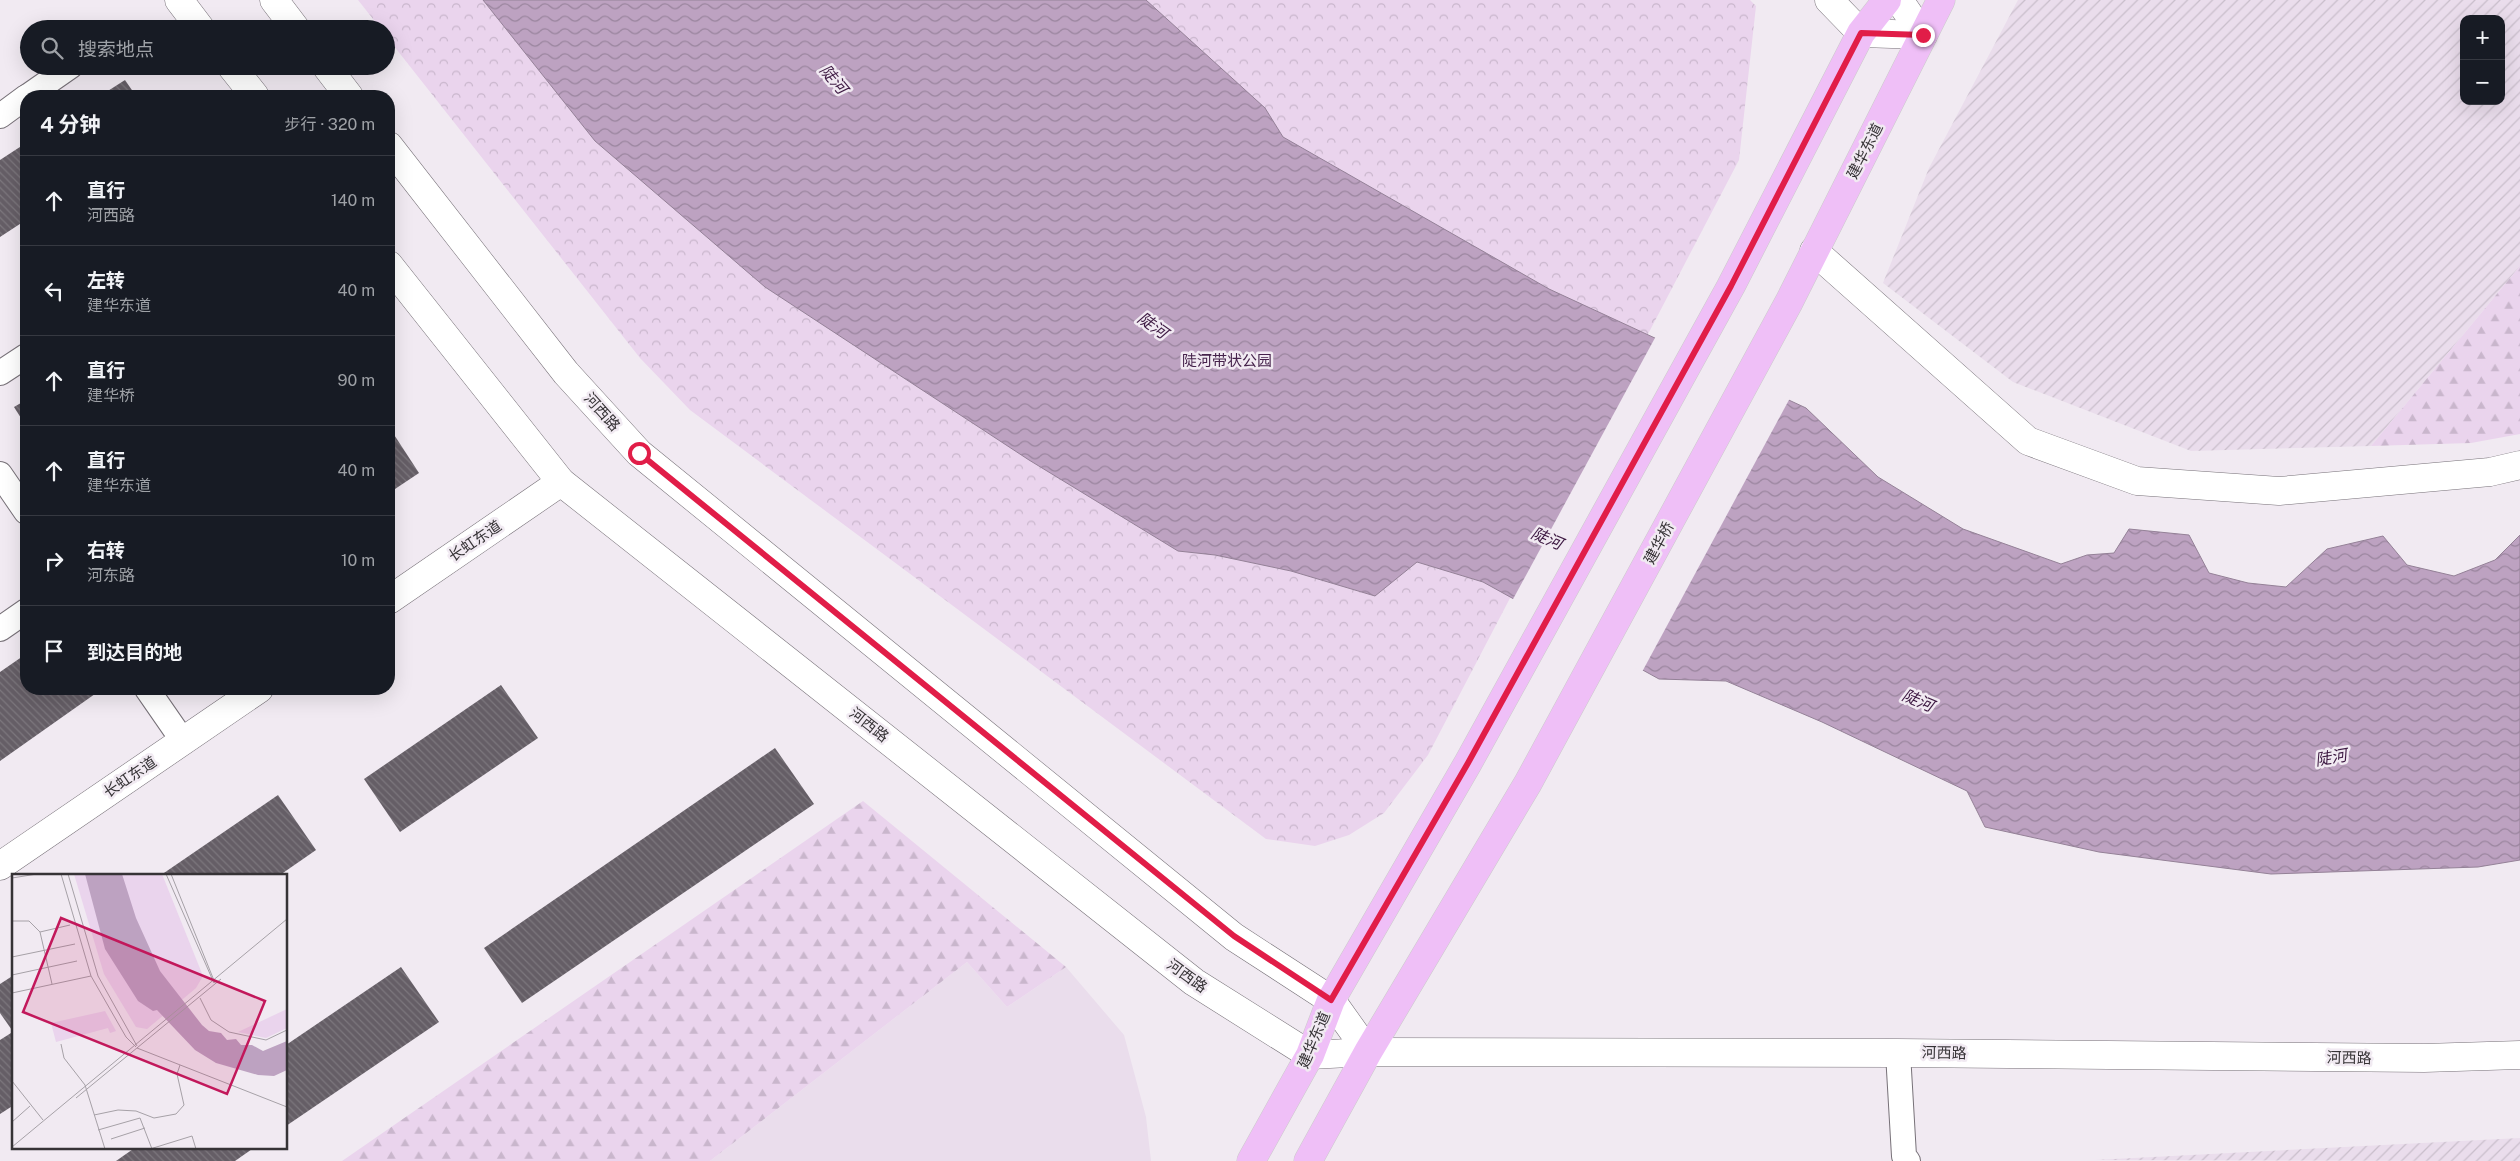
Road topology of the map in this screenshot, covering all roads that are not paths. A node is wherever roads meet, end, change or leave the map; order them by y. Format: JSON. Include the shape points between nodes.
{"nodes":[{"id":1,"x":179,"y":0,"type":"edge"},
{"id":2,"x":274,"y":0,"type":"edge"},
{"id":3,"x":1829,"y":0,"type":"edge"},
{"id":4,"x":1888,"y":0,"type":"edge"},
{"id":5,"x":1899,"y":0,"type":"edge"},
{"id":6,"x":1941,"y":0,"type":"edge"},
{"id":7,"x":194,"y":20,"type":"edge"},
{"id":8,"x":289,"y":20,"type":"edge"},
{"id":9,"x":1861,"y":33,"type":"junction"},
{"id":10,"x":1923,"y":35,"type":"junction"},
{"id":11,"x":59,"y":75,"type":"edge"},
{"id":12,"x":238,"y":75,"type":"edge"},
{"id":13,"x":333,"y":75,"type":"edge"},
{"id":14,"x":37,"y":90,"type":"edge"},
{"id":15,"x":250,"y":90,"type":"edge"},
{"id":16,"x":344,"y":90,"type":"edge"},
{"id":17,"x":20,"y":102,"type":"edge"},
{"id":18,"x":0,"y":116,"type":"edge"},
{"id":19,"x":395,"y":154,"type":"edge"},
{"id":20,"x":1814,"y":251,"type":"junction"},
{"id":21,"x":395,"y":273,"type":"edge"},
{"id":22,"x":1789,"y":302,"type":"joint"},
{"id":23,"x":20,"y":360,"type":"edge"},
{"id":24,"x":0,"y":373,"type":"edge"},
{"id":25,"x":2520,"y":465,"type":"edge"},
{"id":26,"x":0,"y":474,"type":"edge"},
{"id":27,"x":562,"y":482,"type":"junction"},
{"id":28,"x":20,"y":503,"type":"edge"},
{"id":29,"x":395,"y":596,"type":"edge"},
{"id":30,"x":20,"y":615,"type":"edge"},
{"id":31,"x":0,"y":629,"type":"edge"},
{"id":32,"x":151,"y":695,"type":"edge"},
{"id":33,"x":250,"y":695,"type":"edge"},
{"id":34,"x":183,"y":741,"type":"junction"},
{"id":35,"x":0,"y":866,"type":"edge"},
{"id":36,"x":1331,"y":1000,"type":"junction"},
{"id":37,"x":1368,"y":1052,"type":"junction"},
{"id":38,"x":1898,"y":1053,"type":"junction"},
{"id":39,"x":2520,"y":1055,"type":"edge"},
{"id":40,"x":1310,"y":1056,"type":"junction"},
{"id":41,"x":1251,"y":1161,"type":"edge"},
{"id":42,"x":1308,"y":1161,"type":"edge"},
{"id":43,"x":1908,"y":1161,"type":"edge"}],
"edges":[{"from":1,"to":7,"type":"main road"},
{"from":2,"to":8,"type":"main road"},
{"from":3,"to":9,"type":"main road"},
{"from":4,"to":9,"type":"main road"},
{"from":5,"to":10,"type":"main road"},
{"from":6,"to":10,"type":"main road","name":"建华东道"},
{"from":9,"to":10,"type":"main road"},
{"from":9,"to":36,"type":"main road","name":"建华东道","via":[[1731,286],[1468,763]]},
{"from":10,"to":20,"type":"main road","name":"建华东道"},
{"from":11,"to":14,"type":"lane"},
{"from":12,"to":15,"type":"main road"},
{"from":13,"to":16,"type":"main road"},
{"from":17,"to":18,"type":"lane"},
{"from":19,"to":36,"type":"main road","name":"河西路","via":[[566,373],[639,453],[1234,936]]},
{"from":20,"to":22,"type":"main road","name":"建华东道"},
{"from":20,"to":25,"type":"main road","via":[[2028,441],[2137,482],[2279,491],[2490,472]]},
{"from":21,"to":27,"type":"main road","name":"河西路"},
{"from":22,"to":37,"type":"main road","name":"建华桥","via":[[1528,783]]},
{"from":23,"to":24,"type":"lane"},
{"from":26,"to":28,"type":"lane"},
{"from":27,"to":29,"type":"main road","name":"长虹东道"},
{"from":27,"to":40,"type":"main road","name":"河西路","via":[[1194,982]]},
{"from":30,"to":31,"type":"lane"},
{"from":32,"to":34,"type":"lane"},
{"from":33,"to":34,"type":"main road","name":"长虹东道"},
{"from":34,"to":35,"type":"main road","name":"长虹东道"},
{"from":36,"to":37,"type":"main road","name":"河西路"},
{"from":36,"to":40,"type":"main road","name":"建华东道"},
{"from":37,"to":38,"type":"main road","name":"河西路"},
{"from":37,"to":40,"type":"main road","name":"河西路"},
{"from":37,"to":42,"type":"main road"},
{"from":38,"to":39,"type":"main road","name":"河西路","via":[[2414,1058]]},
{"from":38,"to":43,"type":"lane","via":[[1904,1156]]},
{"from":40,"to":41,"type":"main road","name":"建华东道"}]}
